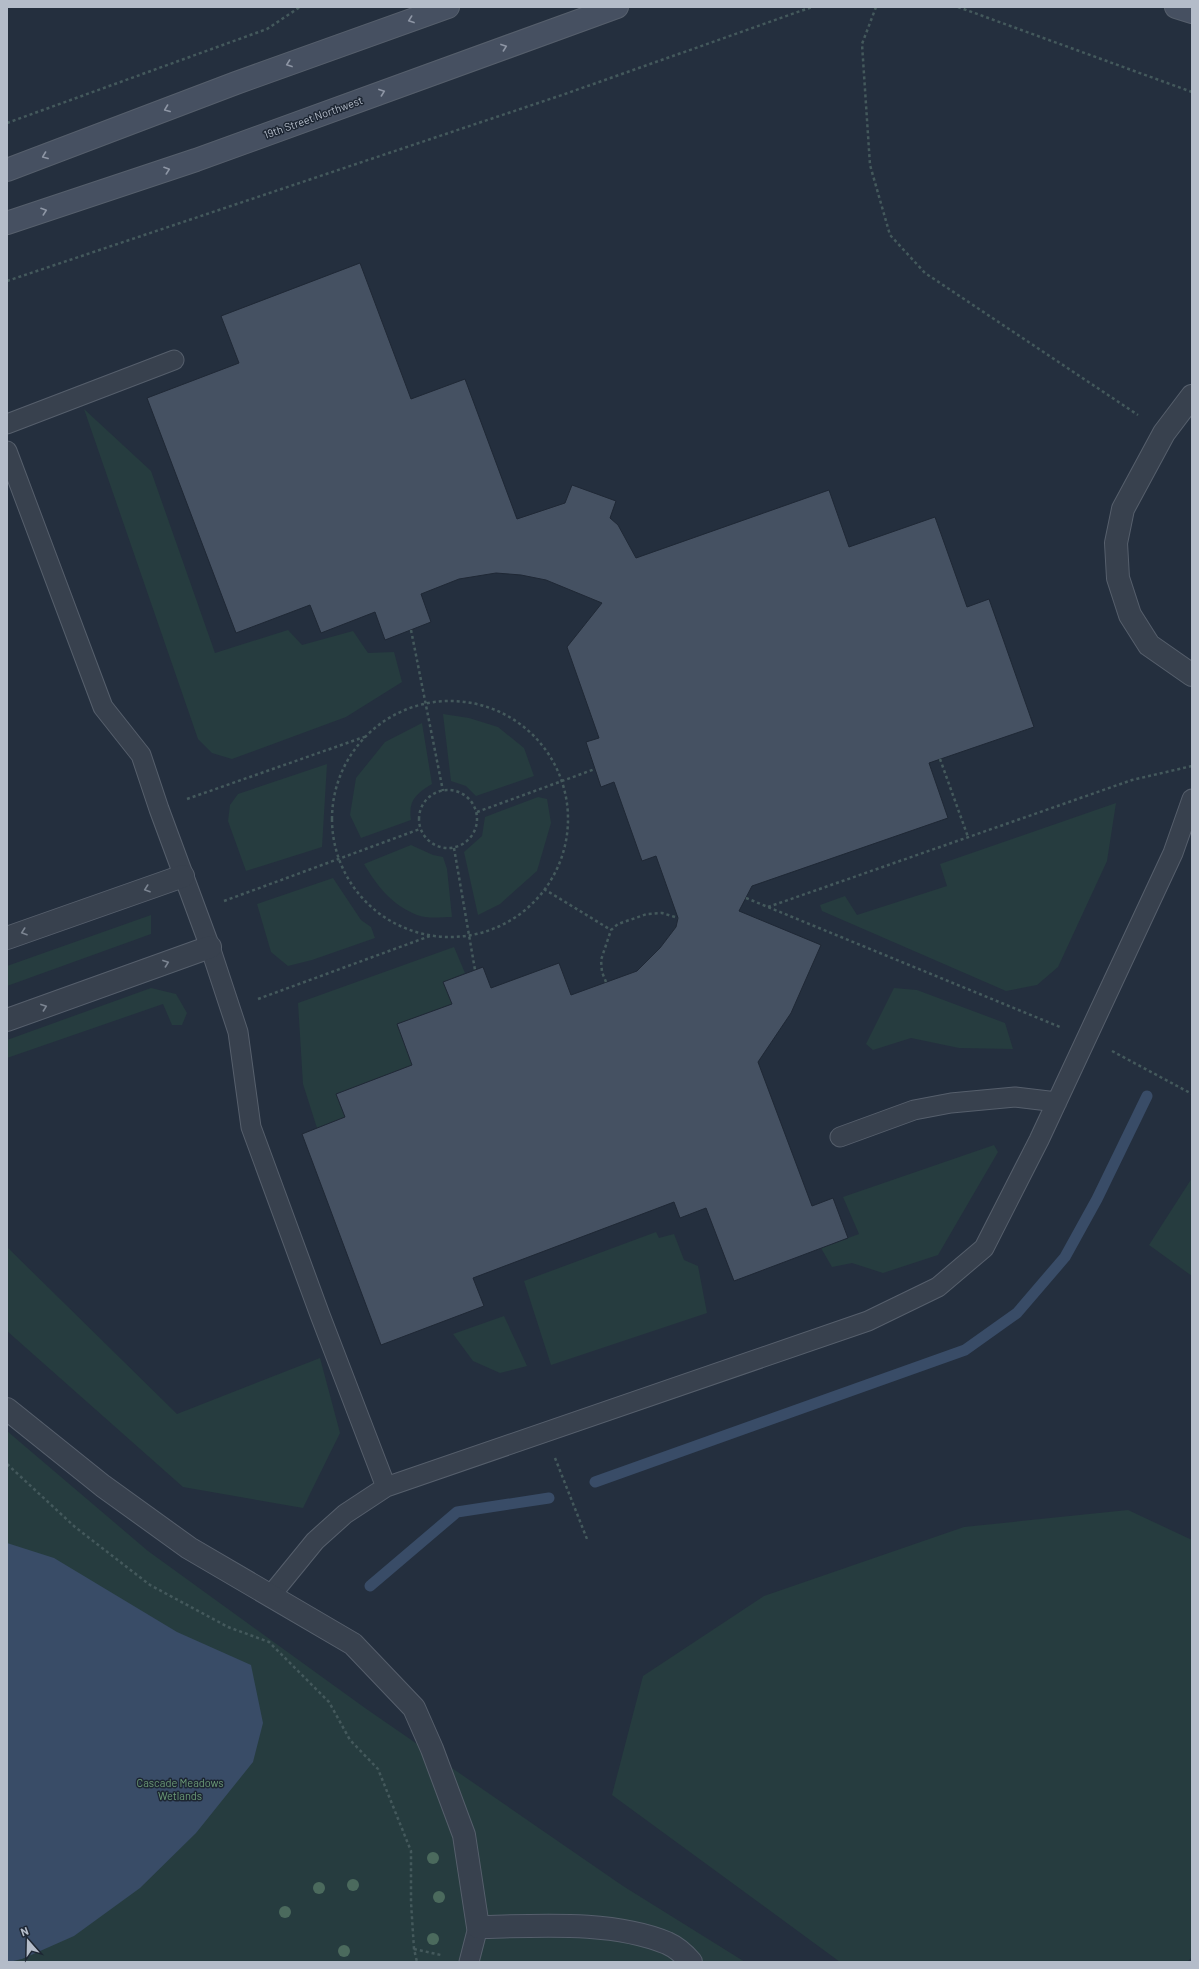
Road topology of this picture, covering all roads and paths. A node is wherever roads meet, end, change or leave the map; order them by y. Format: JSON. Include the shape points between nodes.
{"nodes":[{"id":1,"x":300,"y":7,"type":"edge"},
{"id":2,"x":448,"y":7,"type":"edge"},
{"id":3,"x":617,"y":7,"type":"edge"},
{"id":4,"x":812,"y":7,"type":"edge"},
{"id":5,"x":876,"y":7,"type":"edge"},
{"id":6,"x":958,"y":7,"type":"edge"},
{"id":7,"x":1176,"y":7,"type":"edge"},
{"id":8,"x":1192,"y":12,"type":"edge"},
{"id":9,"x":1192,"y":92,"type":"edge"},
{"id":10,"x":7,"y":123,"type":"edge"},
{"id":11,"x":7,"y":170,"type":"edge"},
{"id":12,"x":7,"y":223,"type":"edge"},
{"id":13,"x":7,"y":281,"type":"edge"},
{"id":14,"x":174,"y":360,"type":"dead end"},
{"id":15,"x":1192,"y":396,"type":"edge"},
{"id":16,"x":7,"y":424,"type":"edge"},
{"id":17,"x":1164,"y":433,"type":"junction"},
{"id":18,"x":7,"y":451,"type":"edge"},
{"id":19,"x":411,"y":630,"type":"dead end"},
{"id":20,"x":1192,"y":675,"type":"edge"},
{"id":21,"x":426,"y":704,"type":"junction"},
{"id":22,"x":367,"y":736,"type":"junction"},
{"id":23,"x":940,"y":759,"type":"dead end"},
{"id":24,"x":1192,"y":766,"type":"edge"},
{"id":25,"x":595,"y":769,"type":"dead end"},
{"id":26,"x":562,"y":780,"type":"junction"},
{"id":27,"x":443,"y":791,"type":"junction"},
{"id":28,"x":1192,"y":799,"type":"edge"},
{"id":29,"x":159,"y":809,"type":"junction"},
{"id":30,"x":477,"y":812,"type":"junction"},
{"id":31,"x":420,"y":828,"type":"junction"},
{"id":32,"x":968,"y":837,"type":"junction"},
{"id":33,"x":454,"y":848,"type":"junction"},
{"id":34,"x":339,"y":858,"type":"junction"},
{"id":35,"x":184,"y":876,"type":"junction"},
{"id":36,"x":544,"y":889,"type":"junction"},
{"id":37,"x":746,"y":898,"type":"dead end"},
{"id":38,"x":768,"y":907,"type":"junction"},
{"id":39,"x":196,"y":911,"type":"junction"},
{"id":40,"x":678,"y":918,"type":"dead end"},
{"id":41,"x":612,"y":930,"type":"junction"},
{"id":42,"x":430,"y":936,"type":"junction"},
{"id":43,"x":470,"y":936,"type":"junction"},
{"id":44,"x":7,"y":938,"type":"edge"},
{"id":45,"x":210,"y":947,"type":"junction"},
{"id":46,"x":475,"y":970,"type":"dead end"},
{"id":47,"x":606,"y":982,"type":"dead end"},
{"id":48,"x":230,"y":1009,"type":"junction"},
{"id":49,"x":7,"y":1020,"type":"edge"},
{"id":50,"x":1087,"y":1038,"type":"junction"},
{"id":51,"x":1192,"y":1094,"type":"edge"},
{"id":52,"x":1057,"y":1102,"type":"junction"},
{"id":53,"x":840,"y":1137,"type":"dead end"},
{"id":54,"x":7,"y":1409,"type":"edge"},
{"id":55,"x":552,"y":1450,"type":"dead end"},
{"id":56,"x":7,"y":1464,"type":"edge"},
{"id":57,"x":386,"y":1487,"type":"junction"},
{"id":58,"x":587,"y":1539,"type":"dead end"},
{"id":59,"x":271,"y":1595,"type":"junction"},
{"id":60,"x":478,"y":1926,"type":"junction"},
{"id":61,"x":417,"y":1962,"type":"edge"},
{"id":62,"x":469,"y":1962,"type":"edge"},
{"id":63,"x":691,"y":1962,"type":"edge"}],
"edges":[{"from":1,"to":10,"type":"path","via":[[267,29]]},
{"from":2,"to":11,"type":"main road","one_way":true,"via":[[236,83]]},
{"from":12,"to":3,"type":"main road","name":"19th Street Northwest","one_way":true,"via":[[196,160]]},
{"from":4,"to":13,"type":"path","via":[[571,92]]},
{"from":5,"to":17,"type":"path","via":[[862,44],[870,165],[890,235],[925,273]]},
{"from":6,"to":9,"type":"path"},
{"from":7,"to":8,"type":"main road"},
{"from":14,"to":16,"type":"lane"},
{"from":15,"to":17,"type":"street"},
{"from":17,"to":20,"type":"street","via":[[1123,509],[1116,543],[1118,578],[1130,615],[1149,645]]},
{"from":18,"to":29,"type":"lane","via":[[103,707],[141,755]]},
{"from":19,"to":21,"type":"path"},
{"from":21,"to":22,"type":"path","via":[[412,706],[377,725]]},
{"from":21,"to":26,"type":"path","via":[[450,700],[489,706],[524,725],[550,754]]},
{"from":21,"to":27,"type":"path"},
{"from":22,"to":29,"type":"path"},
{"from":22,"to":34,"type":"path","via":[[351,754],[334,790],[331,829]]},
{"from":23,"to":32,"type":"path"},
{"from":24,"to":32,"type":"path","via":[[1132,780]]},
{"from":25,"to":26,"type":"path"},
{"from":26,"to":30,"type":"path"},
{"from":26,"to":36,"type":"path","via":[[566,790],[569,829],[559,867]]},
{"from":27,"to":30,"type":"path","via":[[466,796]]},
{"from":27,"to":31,"type":"path","via":[[430,796],[423,804],[419,813]]},
{"from":28,"to":50,"type":"lane","via":[[1173,853]]},
{"from":29,"to":35,"type":"lane"},
{"from":30,"to":33,"type":"path","via":[[478,821],[470,839]]},
{"from":31,"to":33,"type":"path","via":[[427,840],[435,846]]},
{"from":31,"to":34,"type":"path"},
{"from":32,"to":38,"type":"path"},
{"from":33,"to":43,"type":"path"},
{"from":34,"to":39,"type":"path"},
{"from":34,"to":42,"type":"path","via":[[341,867],[363,900],[394,924]]},
{"from":35,"to":39,"type":"lane"},
{"from":35,"to":44,"type":"street","one_way":true},
{"from":36,"to":41,"type":"path"},
{"from":36,"to":43,"type":"path","via":[[537,899],[506,923]]},
{"from":37,"to":38,"type":"path"},
{"from":38,"to":50,"type":"path"},
{"from":39,"to":45,"type":"lane"},
{"from":40,"to":41,"type":"path","via":[[647,914],[618,924]]},
{"from":41,"to":47,"type":"path","via":[[601,960]]},
{"from":42,"to":43,"type":"path"},
{"from":42,"to":48,"type":"path"},
{"from":43,"to":46,"type":"path"},
{"from":45,"to":48,"type":"lane"},
{"from":49,"to":45,"type":"street","one_way":true},
{"from":48,"to":57,"type":"lane","via":[[238,1032],[251,1127]]},
{"from":50,"to":51,"type":"path"},
{"from":50,"to":52,"type":"lane"},
{"from":52,"to":53,"type":"lane","via":[[1015,1097],[943,1105],[914,1110]]},
{"from":52,"to":57,"type":"lane","via":[[984,1248],[938,1287],[868,1321]]},
{"from":54,"to":59,"type":"street","via":[[103,1486],[189,1548]]},
{"from":55,"to":58,"type":"path"},
{"from":56,"to":61,"type":"path","via":[[75,1527],[150,1585],[228,1627],[269,1642],[329,1702],[350,1740],[378,1769],[411,1851],[411,1902]]},
{"from":57,"to":59,"type":"lane","via":[[344,1514],[315,1541]]},
{"from":59,"to":60,"type":"street","via":[[353,1644],[414,1708],[464,1835]]},
{"from":60,"to":62,"type":"lane"},
{"from":60,"to":63,"type":"street","via":[[561,1925],[604,1928],[668,1943]]}]}
